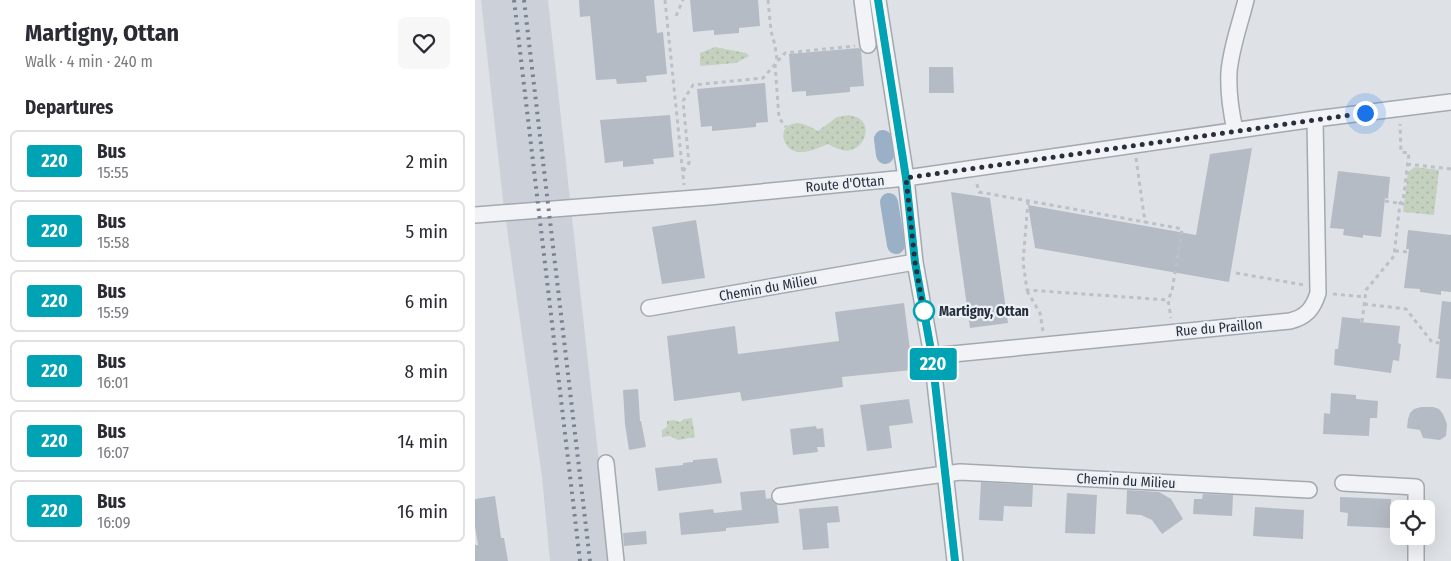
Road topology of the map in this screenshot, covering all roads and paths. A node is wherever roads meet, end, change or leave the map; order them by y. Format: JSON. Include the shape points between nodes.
{"nodes":[{"id":1,"x":665,"y":0,"type":"edge"},
{"id":2,"x":683,"y":0,"type":"edge"},
{"id":3,"x":768,"y":0,"type":"edge"},
{"id":4,"x":862,"y":0,"type":"edge"},
{"id":5,"x":878,"y":0,"type":"edge"},
{"id":6,"x":1246,"y":0,"type":"edge"},
{"id":7,"x":676,"y":16,"type":"dead end"},
{"id":8,"x":868,"y":45,"type":"joint"},
{"id":9,"x":776,"y":62,"type":"junction"},
{"id":10,"x":1451,"y":102,"type":"edge"},
{"id":11,"x":1398,"y":109,"type":"junction"},
{"id":12,"x":1315,"y":119,"type":"junction"},
{"id":13,"x":787,"y":126,"type":"dead end"},
{"id":14,"x":1235,"y":130,"type":"junction"},
{"id":15,"x":1133,"y":146,"type":"junction"},
{"id":16,"x":1407,"y":164,"type":"junction"},
{"id":17,"x":1412,"y":169,"type":"dead end"},
{"id":18,"x":1451,"y":169,"type":"edge"},
{"id":19,"x":683,"y":172,"type":"junction"},
{"id":20,"x":906,"y":178,"type":"junction"},
{"id":21,"x":976,"y":178,"type":"dead end"},
{"id":22,"x":685,"y":198,"type":"junction"},
{"id":23,"x":1028,"y":201,"type":"junction"},
{"id":24,"x":1385,"y":201,"type":"dead end"},
{"id":25,"x":1403,"y":204,"type":"junction"},
{"id":26,"x":475,"y":215,"type":"edge"},
{"id":27,"x":1145,"y":222,"type":"junction"},
{"id":28,"x":1395,"y":251,"type":"junction"},
{"id":29,"x":1408,"y":252,"type":"dead end"},
{"id":30,"x":915,"y":262,"type":"junction"},
{"id":31,"x":1236,"y":273,"type":"dead end"},
{"id":32,"x":1027,"y":290,"type":"junction"},
{"id":33,"x":1318,"y":290,"type":"junction"},
{"id":34,"x":1365,"y":296,"type":"junction"},
{"id":35,"x":1168,"y":300,"type":"junction"},
{"id":36,"x":1364,"y":304,"type":"junction"},
{"id":37,"x":649,"y":308,"type":"dead end"},
{"id":38,"x":1362,"y":322,"type":"dead end"},
{"id":39,"x":1173,"y":332,"type":"junction"},
{"id":40,"x":1440,"y":343,"type":"dead end"},
{"id":41,"x":1044,"y":344,"type":"junction"},
{"id":42,"x":932,"y":356,"type":"junction"},
{"id":43,"x":606,"y":463,"type":"dead end"},
{"id":44,"x":945,"y":474,"type":"junction"},
{"id":45,"x":1343,"y":483,"type":"dead end"},
{"id":46,"x":1309,"y":490,"type":"dead end"},
{"id":47,"x":780,"y":496,"type":"dead end"},
{"id":48,"x":1416,"y":500,"type":"edge"},
{"id":49,"x":1416,"y":545,"type":"edge"},
{"id":50,"x":616,"y":561,"type":"edge"},
{"id":51,"x":955,"y":561,"type":"edge"},
{"id":52,"x":1416,"y":561,"type":"edge"}],
"edges":[{"from":1,"to":19,"type":"path"},
{"from":2,"to":7,"type":"path"},
{"from":3,"to":9,"type":"path"},
{"from":4,"to":8,"type":"street"},
{"from":5,"to":20,"type":"street"},
{"from":6,"to":14,"type":"street","via":[[1229,74]]},
{"from":8,"to":9,"type":"path","via":[[785,53]]},
{"from":9,"to":13,"type":"path","via":[[779,118]]},
{"from":9,"to":19,"type":"path","via":[[763,78],[693,85],[683,101],[689,163]]},
{"from":10,"to":11,"type":"street","name":"Route d'Ottan"},
{"from":11,"to":12,"type":"street","name":"Route d'Ottan"},
{"from":11,"to":16,"type":"path","via":[[1401,152],[1409,153]]},
{"from":12,"to":14,"type":"street","name":"Route d'Ottan"},
{"from":12,"to":33,"type":"street","name":"Rue du Praillon"},
{"from":14,"to":15,"type":"street","name":"Route d'Ottan"},
{"from":15,"to":20,"type":"street","name":"Route d'Ottan"},
{"from":15,"to":27,"type":"path"},
{"from":16,"to":17,"type":"path"},
{"from":16,"to":18,"type":"path"},
{"from":16,"to":25,"type":"path"},
{"from":19,"to":22,"type":"path"},
{"from":20,"to":22,"type":"street","name":"Route d'Ottan"},
{"from":20,"to":30,"type":"street"},
{"from":21,"to":23,"type":"path","via":[[979,192]]},
{"from":22,"to":26,"type":"street","name":"Route d'Ottan"},
{"from":23,"to":27,"type":"path"},
{"from":23,"to":32,"type":"path","via":[[1023,262]]},
{"from":24,"to":25,"type":"path"},
{"from":25,"to":28,"type":"path"},
{"from":27,"to":35,"type":"path","via":[[1182,229]]},
{"from":28,"to":29,"type":"path"},
{"from":28,"to":34,"type":"path"},
{"from":30,"to":37,"type":"street","name":"Chemin du Milieu"},
{"from":30,"to":42,"type":"street"},
{"from":31,"to":33,"type":"path"},
{"from":32,"to":35,"type":"path"},
{"from":32,"to":41,"type":"path","via":[[1040,314]]},
{"from":33,"to":34,"type":"path"},
{"from":33,"to":39,"type":"street","name":"Rue du Praillon","via":[[1313,308],[1290,321]]},
{"from":34,"to":36,"type":"path"},
{"from":35,"to":39,"type":"path"},
{"from":36,"to":38,"type":"path"},
{"from":36,"to":40,"type":"path","via":[[1406,309],[1433,342]]},
{"from":39,"to":41,"type":"street","name":"Rue du Praillon"},
{"from":41,"to":42,"type":"street","name":"Rue du Praillon"},
{"from":42,"to":44,"type":"street"},
{"from":43,"to":50,"type":"street"},
{"from":44,"to":46,"type":"street","name":"Chemin du Milieu","via":[[960,472]]},
{"from":44,"to":47,"type":"street","name":"Chemin du Milieu"},
{"from":44,"to":51,"type":"street"},
{"from":45,"to":48,"type":"street","via":[[1416,487]]},
{"from":49,"to":52,"type":"street"}]}
